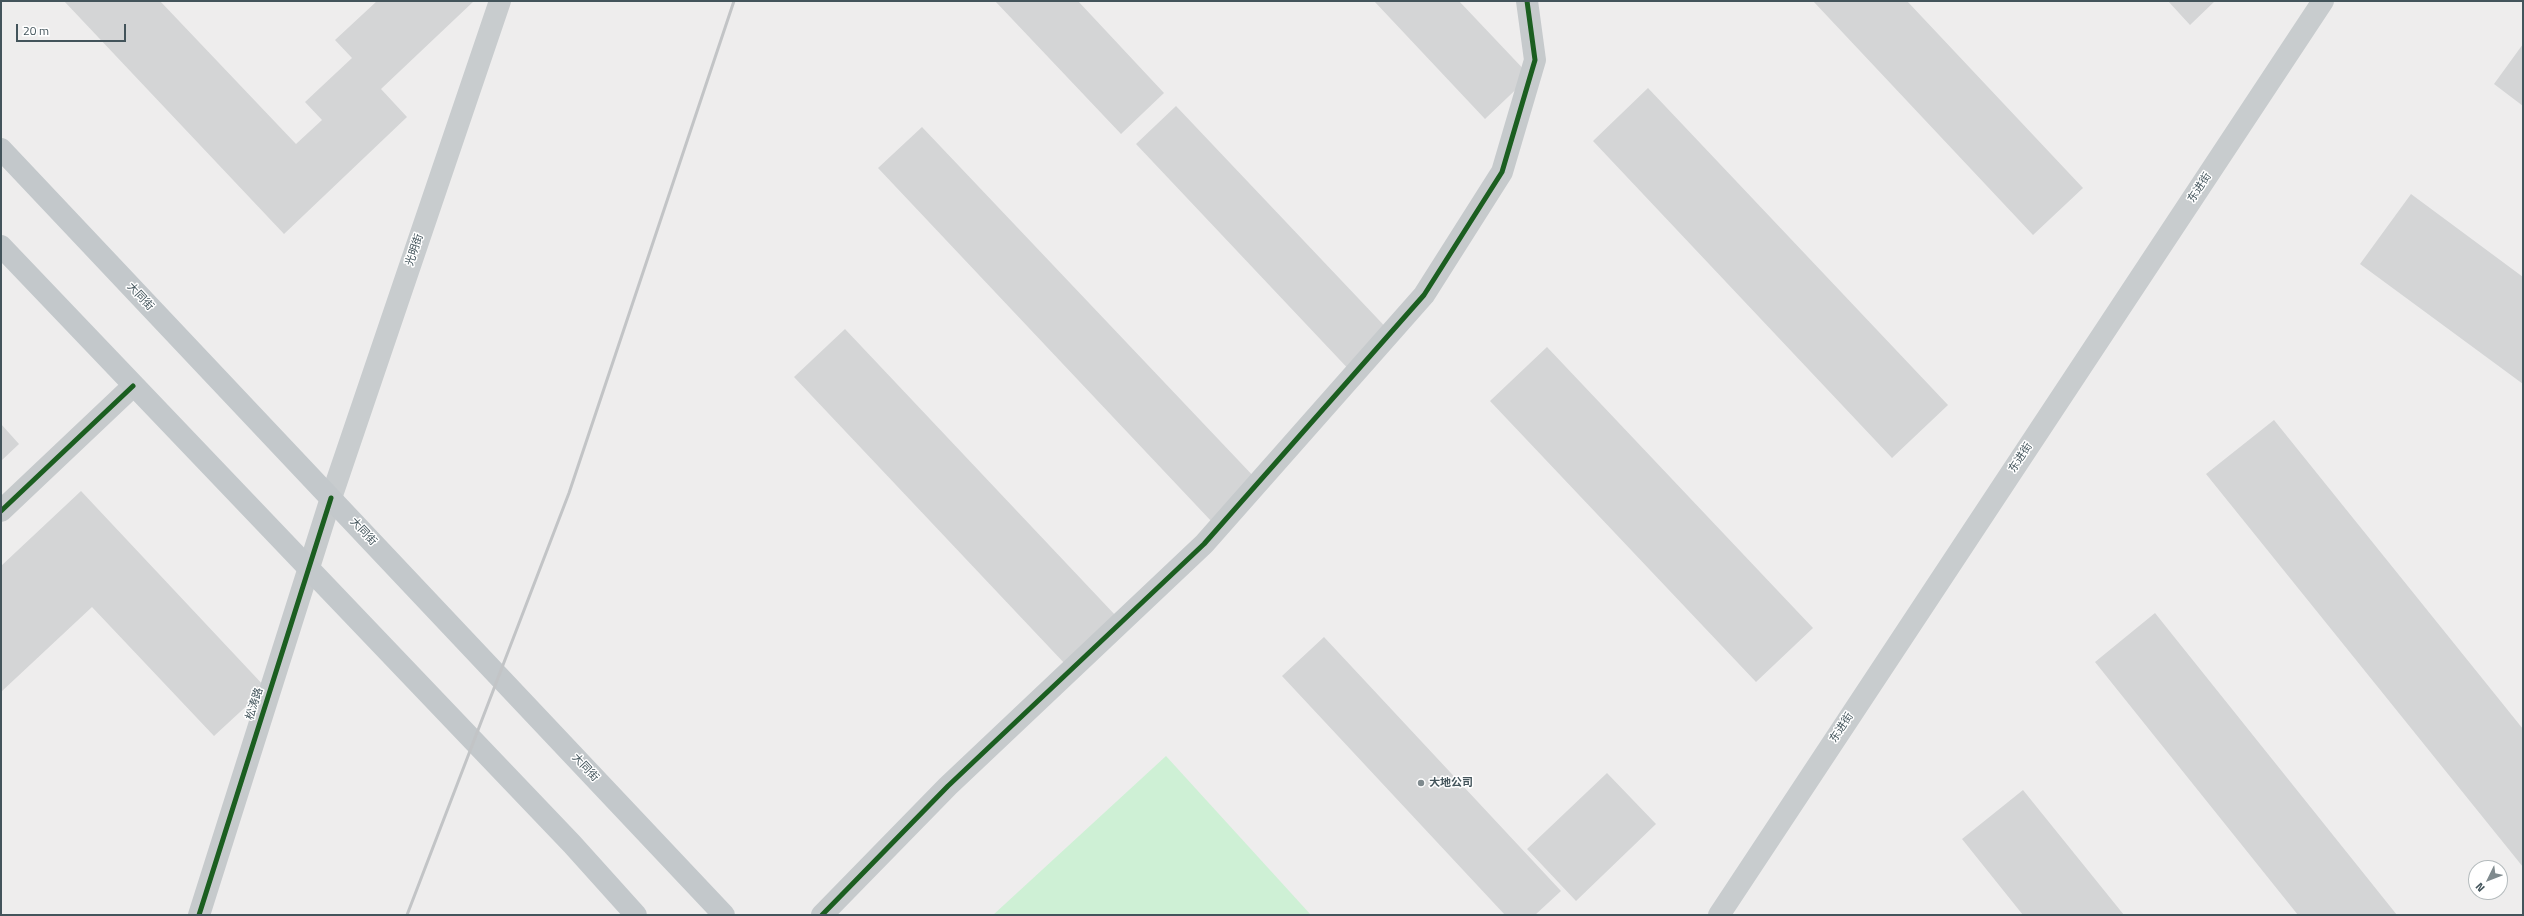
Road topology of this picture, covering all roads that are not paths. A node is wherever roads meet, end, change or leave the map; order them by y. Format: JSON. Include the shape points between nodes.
{"nodes":[{"id":1,"x":500,"y":1,"type":"edge"},
{"id":2,"x":1527,"y":1,"type":"edge"},
{"id":3,"x":2323,"y":1,"type":"edge"},
{"id":4,"x":1,"y":149,"type":"edge"},
{"id":5,"x":1,"y":246,"type":"edge"},
{"id":6,"x":133,"y":386,"type":"junction"},
{"id":7,"x":331,"y":498,"type":"junction"},
{"id":8,"x":1,"y":511,"type":"edge"},
{"id":9,"x":308,"y":570,"type":"junction"},
{"id":10,"x":199,"y":915,"type":"edge"},
{"id":11,"x":636,"y":915,"type":"edge"},
{"id":12,"x":724,"y":915,"type":"edge"},
{"id":13,"x":822,"y":915,"type":"edge"},
{"id":14,"x":1719,"y":915,"type":"edge"}],
"edges":[{"from":1,"to":7,"type":"main road","name":"光明街"},
{"from":2,"to":13,"type":"street","via":[[1535,60],[1502,172],[1424,295],[1204,544],[948,786]]},
{"from":3,"to":14,"type":"main road","name":"东进街"},
{"from":4,"to":7,"type":"main road","name":"大同街"},
{"from":5,"to":6,"type":"main road"},
{"from":6,"to":8,"type":"street"},
{"from":6,"to":9,"type":"main road"},
{"from":7,"to":9,"type":"street","name":"松涛路"},
{"from":7,"to":12,"type":"main road","name":"大同街"},
{"from":9,"to":10,"type":"street","name":"松涛路"},
{"from":9,"to":11,"type":"main road","via":[[572,844]]}]}
